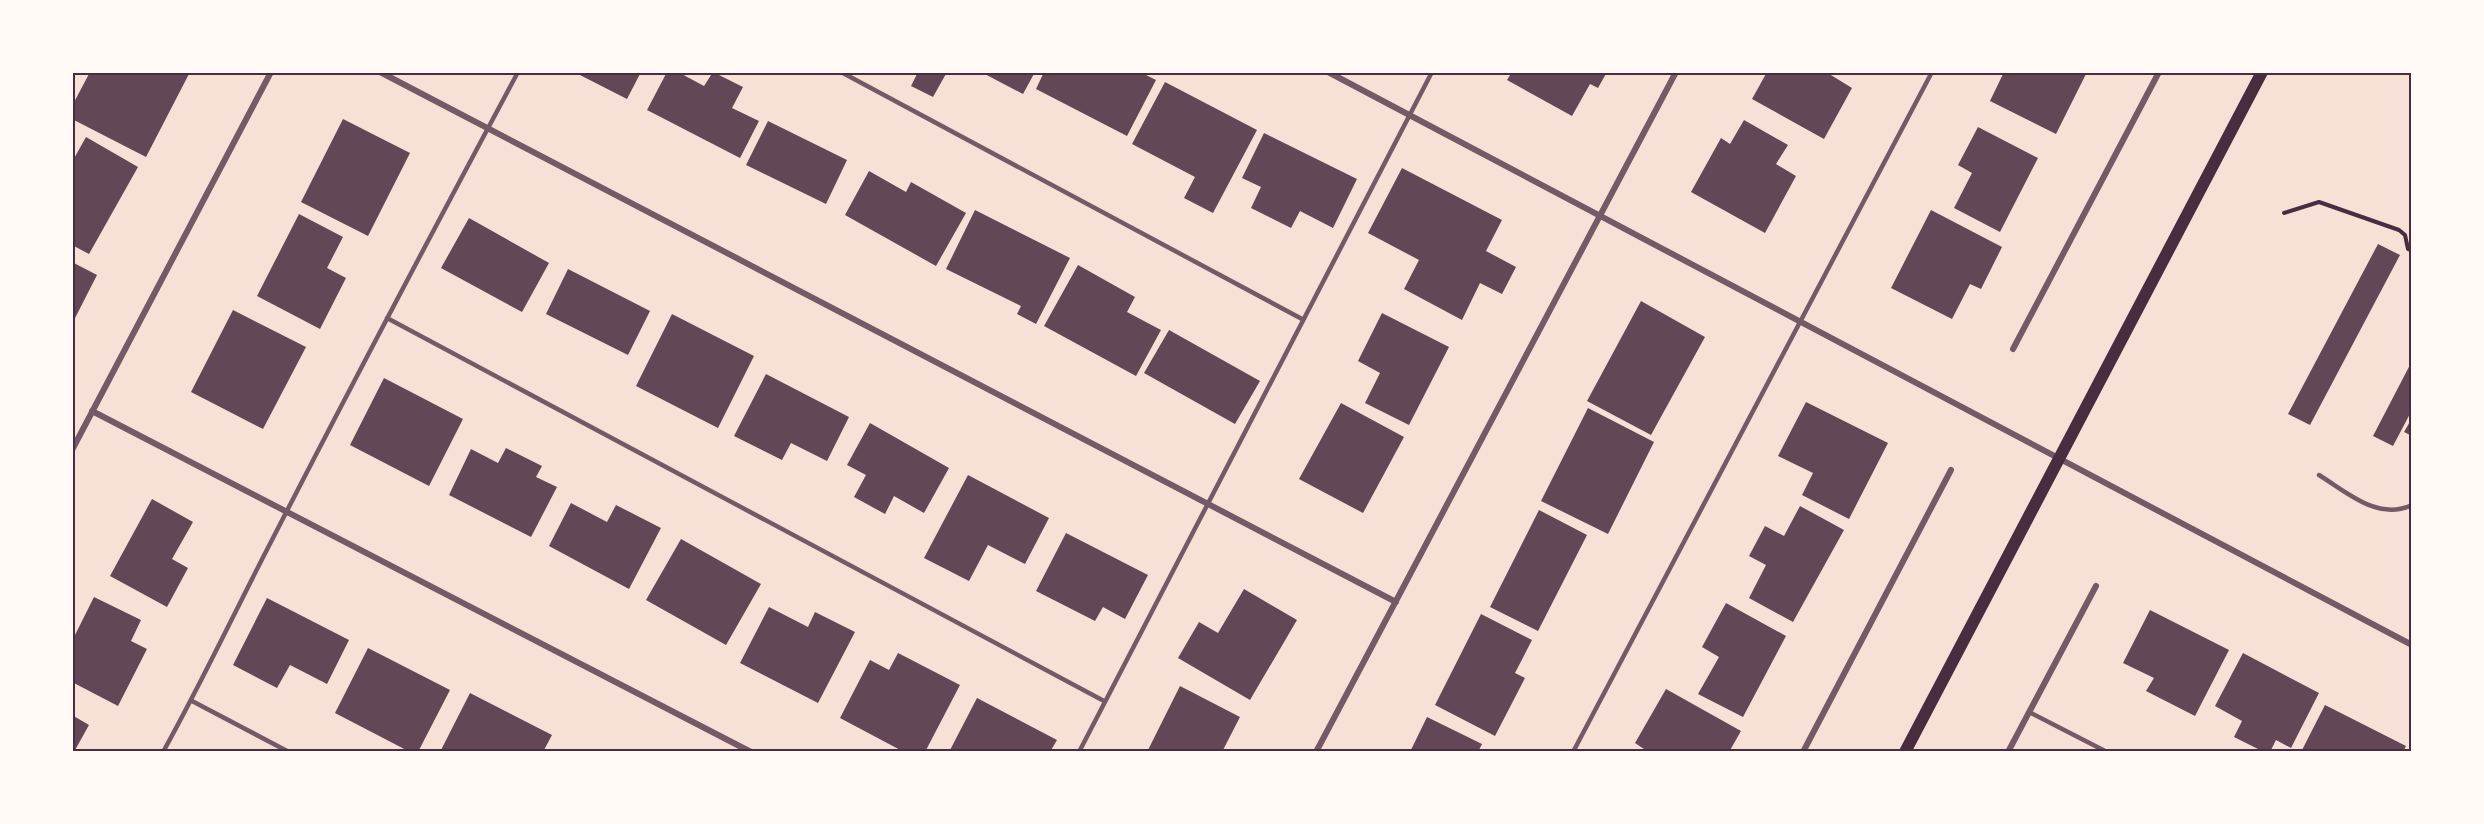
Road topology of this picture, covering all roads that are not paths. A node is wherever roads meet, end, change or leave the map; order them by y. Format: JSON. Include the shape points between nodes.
{"nodes":[{"id":1,"x":271,"y":72,"type":"edge"},
{"id":2,"x":380,"y":72,"type":"edge"},
{"id":3,"x":518,"y":72,"type":"edge"},
{"id":4,"x":841,"y":72,"type":"edge"},
{"id":5,"x":1328,"y":72,"type":"edge"},
{"id":6,"x":1432,"y":72,"type":"edge"},
{"id":7,"x":1676,"y":72,"type":"edge"},
{"id":8,"x":1932,"y":72,"type":"edge"},
{"id":9,"x":2159,"y":72,"type":"edge"},
{"id":10,"x":2262,"y":72,"type":"edge"},
{"id":11,"x":1409,"y":115,"type":"junction"},
{"id":12,"x":488,"y":128,"type":"junction"},
{"id":13,"x":1601,"y":216,"type":"junction"},
{"id":14,"x":387,"y":318,"type":"junction"},
{"id":15,"x":1302,"y":319,"type":"junction"},
{"id":16,"x":1800,"y":322,"type":"junction"},
{"id":17,"x":2013,"y":348,"type":"dead end"},
{"id":18,"x":92,"y":411,"type":"junction"},
{"id":19,"x":72,"y":450,"type":"edge"},
{"id":20,"x":2060,"y":459,"type":"junction"},
{"id":21,"x":1951,"y":470,"type":"dead end"},
{"id":22,"x":2319,"y":475,"type":"dead end"},
{"id":23,"x":1209,"y":504,"type":"junction"},
{"id":24,"x":2412,"y":505,"type":"edge"},
{"id":25,"x":287,"y":512,"type":"junction"},
{"id":26,"x":2096,"y":586,"type":"dead end"},
{"id":27,"x":1396,"y":602,"type":"junction"},
{"id":28,"x":2412,"y":645,"type":"edge"},
{"id":29,"x":192,"y":701,"type":"junction"},
{"id":30,"x":1104,"y":701,"type":"junction"},
{"id":31,"x":2029,"y":712,"type":"junction"},
{"id":32,"x":163,"y":752,"type":"edge"},
{"id":33,"x":290,"y":752,"type":"edge"},
{"id":34,"x":751,"y":752,"type":"edge"},
{"id":35,"x":1078,"y":752,"type":"edge"},
{"id":36,"x":1316,"y":752,"type":"edge"},
{"id":37,"x":1573,"y":752,"type":"edge"},
{"id":38,"x":1803,"y":752,"type":"edge"},
{"id":39,"x":1905,"y":752,"type":"edge"},
{"id":40,"x":2008,"y":752,"type":"edge"},
{"id":41,"x":2107,"y":752,"type":"edge"}],
"edges":[{"from":1,"to":18,"type":"street"},
{"from":2,"to":12,"type":"street"},
{"from":3,"to":12,"type":"lane"},
{"from":4,"to":15,"type":"lane"},
{"from":5,"to":11,"type":"street"},
{"from":6,"to":11,"type":"lane"},
{"from":7,"to":13,"type":"street"},
{"from":8,"to":16,"type":"lane"},
{"from":9,"to":17,"type":"street"},
{"from":10,"to":20,"type":"main road"},
{"from":11,"to":13,"type":"street"},
{"from":11,"to":15,"type":"lane"},
{"from":12,"to":14,"type":"lane"},
{"from":12,"to":23,"type":"street"},
{"from":13,"to":16,"type":"street"},
{"from":13,"to":27,"type":"street"},
{"from":14,"to":25,"type":"lane"},
{"from":14,"to":30,"type":"lane"},
{"from":15,"to":23,"type":"lane"},
{"from":16,"to":20,"type":"street"},
{"from":16,"to":37,"type":"lane"},
{"from":18,"to":19,"type":"street"},
{"from":18,"to":25,"type":"street"},
{"from":20,"to":28,"type":"street"},
{"from":20,"to":39,"type":"main road"},
{"from":21,"to":38,"type":"street"},
{"from":22,"to":24,"type":"lane","via":[[2378,510],[2402,510]]},
{"from":23,"to":27,"type":"street"},
{"from":23,"to":30,"type":"lane"},
{"from":25,"to":29,"type":"lane"},
{"from":25,"to":34,"type":"street"},
{"from":26,"to":31,"type":"street"},
{"from":27,"to":36,"type":"street"},
{"from":29,"to":32,"type":"lane"},
{"from":29,"to":33,"type":"lane"},
{"from":30,"to":35,"type":"lane"},
{"from":31,"to":40,"type":"street"},
{"from":31,"to":41,"type":"lane"}]}
